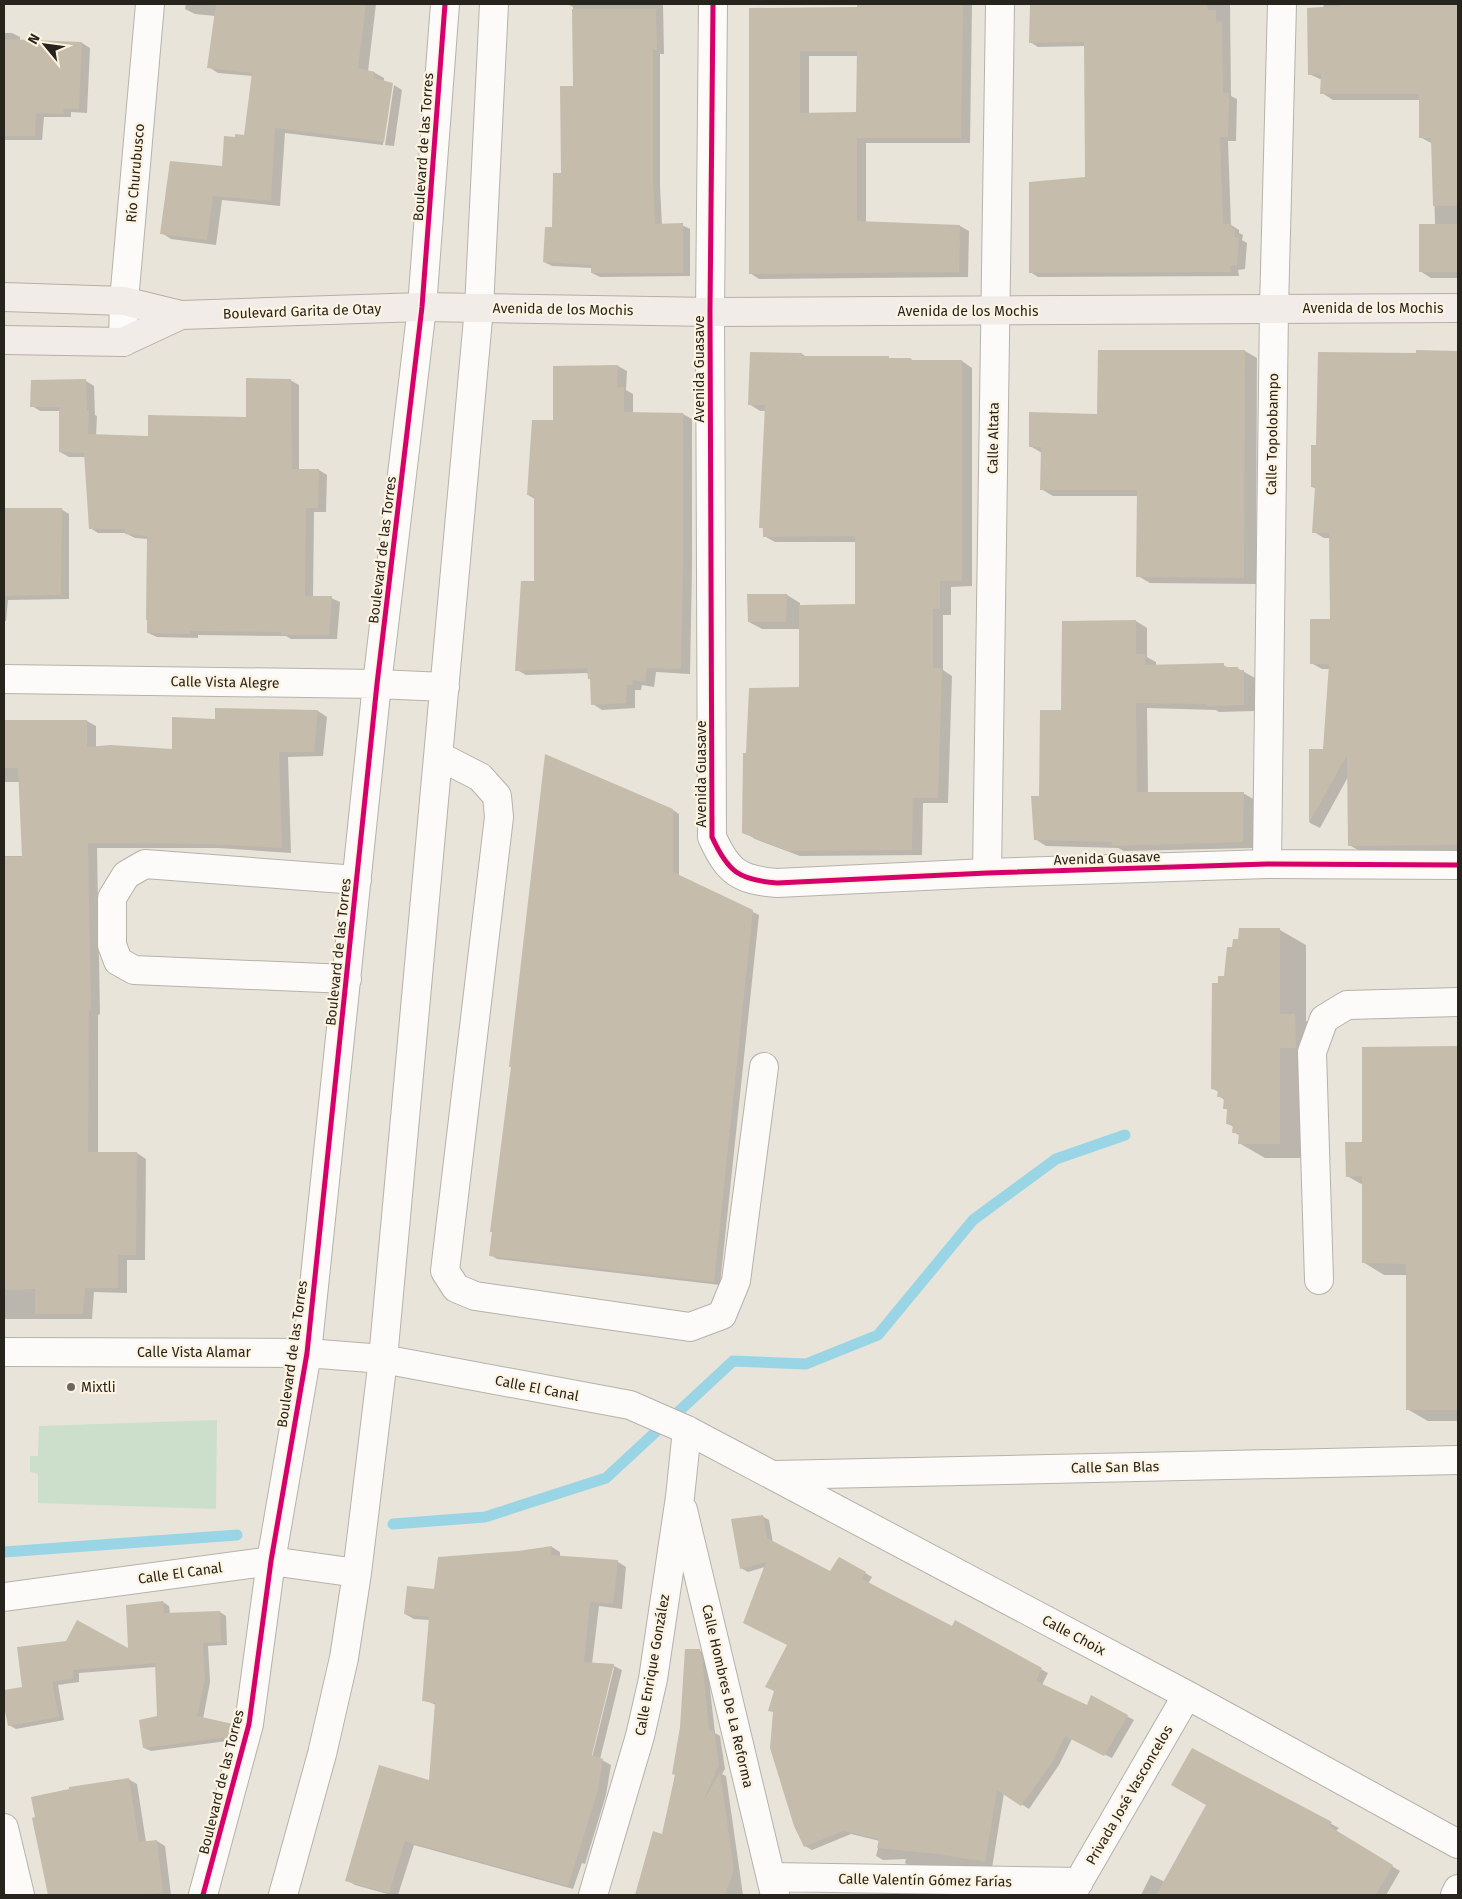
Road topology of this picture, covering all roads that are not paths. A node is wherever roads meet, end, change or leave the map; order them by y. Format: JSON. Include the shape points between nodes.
{"nodes":[{"id":1,"x":150,"y":4,"type":"edge"},
{"id":2,"x":446,"y":4,"type":"edge"},
{"id":3,"x":494,"y":4,"type":"edge"},
{"id":4,"x":713,"y":4,"type":"edge"},
{"id":5,"x":1000,"y":4,"type":"edge"},
{"id":6,"x":1282,"y":4,"type":"edge"},
{"id":7,"x":4,"y":297,"type":"edge"},
{"id":8,"x":124,"y":301,"type":"junction"},
{"id":9,"x":422,"y":307,"type":"junction"},
{"id":10,"x":478,"y":308,"type":"junction"},
{"id":11,"x":1274,"y":308,"type":"junction"},
{"id":12,"x":1458,"y":308,"type":"edge"},
{"id":13,"x":995,"y":310,"type":"junction"},
{"id":14,"x":710,"y":312,"type":"junction"},
{"id":15,"x":182,"y":315,"type":"junction"},
{"id":16,"x":4,"y":340,"type":"edge"},
{"id":17,"x":123,"y":342,"type":"junction"},
{"id":18,"x":4,"y":679,"type":"edge"},
{"id":19,"x":378,"y":684,"type":"junction"},
{"id":20,"x":445,"y":688,"type":"junction"},
{"id":21,"x":439,"y":756,"type":"junction"},
{"id":22,"x":1267,"y":864,"type":"junction"},
{"id":23,"x":1458,"y":865,"type":"edge"},
{"id":24,"x":987,"y":873,"type":"junction"},
{"id":25,"x":357,"y":880,"type":"junction"},
{"id":26,"x":347,"y":980,"type":"junction"},
{"id":27,"x":1458,"y":1002,"type":"edge"},
{"id":28,"x":764,"y":1067,"type":"dead end"},
{"id":29,"x":1320,"y":1280,"type":"dead end"},
{"id":30,"x":4,"y":1352,"type":"edge"},
{"id":31,"x":307,"y":1353,"type":"junction"},
{"id":32,"x":383,"y":1359,"type":"junction"},
{"id":33,"x":687,"y":1430,"type":"junction"},
{"id":34,"x":1458,"y":1460,"type":"edge"},
{"id":35,"x":772,"y":1475,"type":"junction"},
{"id":36,"x":680,"y":1497,"type":"junction"},
{"id":37,"x":271,"y":1561,"type":"junction"},
{"id":38,"x":357,"y":1573,"type":"junction"},
{"id":39,"x":4,"y":1597,"type":"edge"},
{"id":40,"x":1187,"y":1695,"type":"junction"},
{"id":41,"x":4,"y":1828,"type":"edge"},
{"id":42,"x":1458,"y":1844,"type":"edge"},
{"id":43,"x":773,"y":1886,"type":"edge"},
{"id":44,"x":1075,"y":1889,"type":"edge"},
{"id":45,"x":1458,"y":1889,"type":"edge"},
{"id":46,"x":20,"y":1895,"type":"edge"},
{"id":47,"x":203,"y":1895,"type":"edge"},
{"id":48,"x":283,"y":1895,"type":"edge"},
{"id":49,"x":593,"y":1895,"type":"edge"},
{"id":50,"x":1455,"y":1895,"type":"edge"}],
"edges":[{"from":1,"to":8,"type":"street","name":"Río Churubusco"},
{"from":2,"to":9,"type":"street","name":"Boulevard de las Torres"},
{"from":3,"to":10,"type":"street"},
{"from":4,"to":14,"type":"street","name":"Avenida Guasave"},
{"from":5,"to":13,"type":"street","name":"Calle Altata"},
{"from":6,"to":11,"type":"street","name":"Calle Topolobampo"},
{"from":7,"to":8,"type":"main road","name":"Boulevard Garita de Otay"},
{"from":8,"to":15,"type":"main road","name":"Boulevard Garita de Otay"},
{"from":8,"to":17,"type":"street","name":"Río Churubusco"},
{"from":9,"to":10,"type":"main road","name":"Boulevard Garita de Otay"},
{"from":9,"to":15,"type":"main road","name":"Boulevard Garita de Otay"},
{"from":9,"to":19,"type":"street","name":"Boulevard de las Torres"},
{"from":10,"to":14,"type":"main road","name":"Avenida de los Mochis"},
{"from":10,"to":20,"type":"street"},
{"from":11,"to":12,"type":"main road","name":"Avenida de los Mochis"},
{"from":11,"to":13,"type":"main road","name":"Avenida de los Mochis"},
{"from":11,"to":22,"type":"street","name":"Calle Topolobampo"},
{"from":13,"to":14,"type":"main road","name":"Avenida de los Mochis"},
{"from":13,"to":24,"type":"street","name":"Calle Altata"},
{"from":14,"to":24,"type":"street","name":"Avenida Guasave","via":[[712,837],[719,853],[739,876],[777,883]]},
{"from":15,"to":17,"type":"main road","name":"Boulevard Garita de Otay"},
{"from":16,"to":17,"type":"main road","name":"Boulevard Garita de Otay"},
{"from":18,"to":19,"type":"street","name":"Calle Vista Alegre"},
{"from":19,"to":20,"type":"street","name":"Calle Vista Alegre"},
{"from":19,"to":25,"type":"street","name":"Boulevard de las Torres"},
{"from":20,"to":21,"type":"street"},
{"from":21,"to":28,"type":"street","via":[[480,777],[497,796],[499,817],[445,1271],[456,1288],[475,1296],[690,1328],[722,1315],[736,1281]]},
{"from":21,"to":32,"type":"street"},
{"from":22,"to":23,"type":"street","name":"Avenida Guasave"},
{"from":22,"to":24,"type":"street","name":"Avenida Guasave"},
{"from":25,"to":26,"type":"street","name":"Boulevard de las Torres"},
{"from":25,"to":26,"type":"street","via":[[145,864],[126,875],[112,898],[112,945],[118,961],[134,970]]},
{"from":26,"to":31,"type":"street","name":"Boulevard de las Torres"},
{"from":27,"to":29,"type":"street","via":[[1347,1005],[1324,1019],[1312,1052]]},
{"from":30,"to":31,"type":"street","name":"Calle Vista Alamar"},
{"from":31,"to":32,"type":"street","name":"Calle Vista Alamar"},
{"from":31,"to":37,"type":"street","name":"Boulevard de las Torres"},
{"from":32,"to":33,"type":"street","name":"Calle El Canal","via":[[630,1406]]},
{"from":32,"to":38,"type":"street"},
{"from":33,"to":35,"type":"street","name":"Calle Choix"},
{"from":33,"to":36,"type":"street","name":"Calle Enrique González"},
{"from":34,"to":35,"type":"street","name":"Calle San Blas"},
{"from":35,"to":40,"type":"street","name":"Calle Choix"},
{"from":36,"to":43,"type":"street","name":"Calle Hombres De La Reforma"},
{"from":36,"to":49,"type":"street","name":"Calle Enrique González","via":[[653,1678]]},
{"from":37,"to":38,"type":"street","name":"Calle El Canal"},
{"from":37,"to":39,"type":"street","name":"Calle El Canal"},
{"from":37,"to":47,"type":"street","name":"Boulevard de las Torres","via":[[249,1724]]},
{"from":38,"to":48,"type":"street","via":[[344,1658],[322,1754]]},
{"from":40,"to":42,"type":"street","name":"Calle Choix"},
{"from":40,"to":44,"type":"street","name":"Privada José Vasconcelos"},
{"from":41,"to":46,"type":"street"},
{"from":43,"to":44,"type":"street","name":"Calle Valentín Gómez Farías"},
{"from":45,"to":50,"type":"street"}]}
